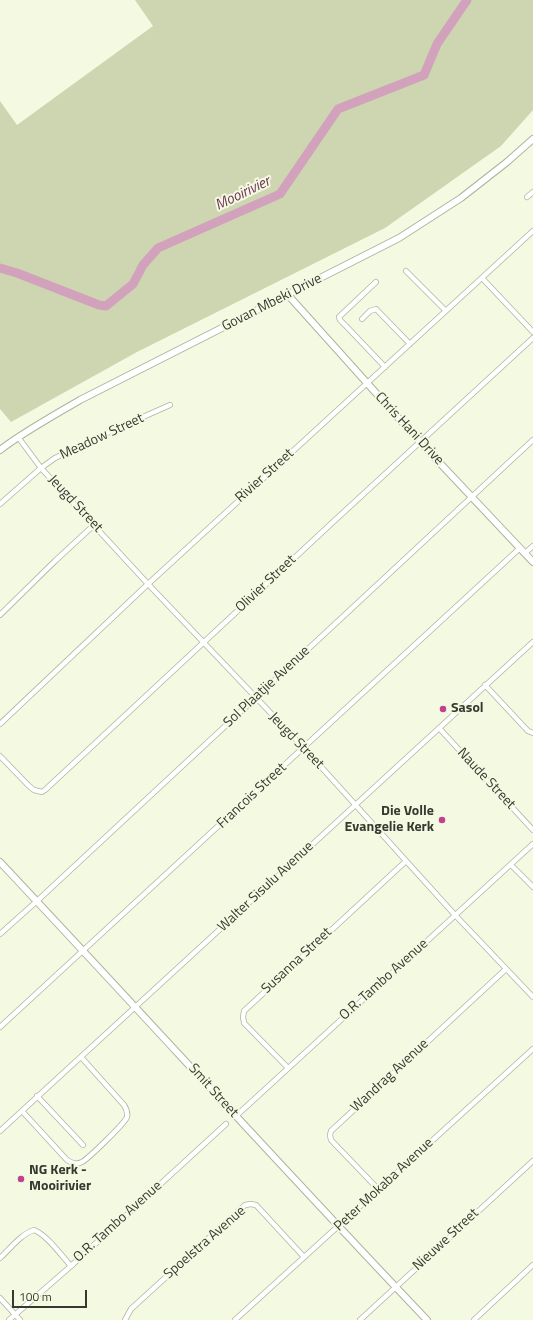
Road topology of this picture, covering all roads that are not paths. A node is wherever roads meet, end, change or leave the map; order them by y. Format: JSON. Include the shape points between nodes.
{"nodes":[{"id":1,"x":533,"y":139,"type":"edge"},
{"id":2,"x":533,"y":192,"type":"edge"},
{"id":3,"x":527,"y":197,"type":"dead end"},
{"id":4,"x":533,"y":231,"type":"edge"},
{"id":5,"x":406,"y":271,"type":"dead end"},
{"id":6,"x":482,"y":278,"type":"junction"},
{"id":7,"x":376,"y":282,"type":"dead end"},
{"id":8,"x":288,"y":295,"type":"junction"},
{"id":9,"x":446,"y":311,"type":"junction"},
{"id":10,"x":362,"y":320,"type":"dead end"},
{"id":11,"x":533,"y":332,"type":"edge"},
{"id":12,"x":533,"y":338,"type":"edge"},
{"id":13,"x":410,"y":344,"type":"junction"},
{"id":14,"x":385,"y":367,"type":"junction"},
{"id":15,"x":367,"y":383,"type":"junction"},
{"id":16,"x":170,"y":405,"type":"dead end"},
{"id":17,"x":18,"y":437,"type":"junction"},
{"id":18,"x":533,"y":440,"type":"edge"},
{"id":19,"x":420,"y":442,"type":"junction"},
{"id":20,"x":0,"y":450,"type":"edge"},
{"id":21,"x":41,"y":468,"type":"junction"},
{"id":22,"x":472,"y":496,"type":"junction"},
{"id":23,"x":0,"y":504,"type":"edge"},
{"id":24,"x":94,"y":525,"type":"junction"},
{"id":25,"x":533,"y":546,"type":"edge"},
{"id":26,"x":520,"y":548,"type":"junction"},
{"id":27,"x":525,"y":553,"type":"junction"},
{"id":28,"x":533,"y":562,"type":"edge"},
{"id":29,"x":148,"y":584,"type":"junction"},
{"id":30,"x":0,"y":614,"type":"edge"},
{"id":31,"x":203,"y":642,"type":"junction"},
{"id":32,"x":533,"y":642,"type":"edge"},
{"id":33,"x":485,"y":685,"type":"junction"},
{"id":34,"x":255,"y":698,"type":"junction"},
{"id":35,"x":0,"y":724,"type":"edge"},
{"id":36,"x":439,"y":728,"type":"junction"},
{"id":37,"x":533,"y":733,"type":"edge"},
{"id":38,"x":304,"y":748,"type":"junction"},
{"id":39,"x":0,"y":756,"type":"edge"},
{"id":40,"x":356,"y":805,"type":"junction"},
{"id":41,"x":533,"y":830,"type":"edge"},
{"id":42,"x":533,"y":844,"type":"edge"},
{"id":43,"x":406,"y":861,"type":"junction"},
{"id":44,"x":0,"y":862,"type":"edge"},
{"id":45,"x":511,"y":865,"type":"junction"},
{"id":46,"x":533,"y":887,"type":"edge"},
{"id":47,"x":37,"y":901,"type":"junction"},
{"id":48,"x":456,"y":915,"type":"junction"},
{"id":49,"x":0,"y":934,"type":"edge"},
{"id":50,"x":84,"y":951,"type":"junction"},
{"id":51,"x":506,"y":969,"type":"junction"},
{"id":52,"x":533,"y":997,"type":"edge"},
{"id":53,"x":136,"y":1007,"type":"junction"},
{"id":54,"x":0,"y":1027,"type":"edge"},
{"id":55,"x":533,"y":1049,"type":"edge"},
{"id":56,"x":81,"y":1057,"type":"junction"},
{"id":57,"x":288,"y":1068,"type":"junction"},
{"id":58,"x":37,"y":1096,"type":"junction"},
{"id":59,"x":22,"y":1111,"type":"junction"},
{"id":60,"x":236,"y":1116,"type":"junction"},
{"id":61,"x":226,"y":1124,"type":"dead end"},
{"id":62,"x":0,"y":1131,"type":"edge"},
{"id":63,"x":83,"y":1145,"type":"dead end"},
{"id":64,"x":533,"y":1161,"type":"edge"},
{"id":65,"x":379,"y":1190,"type":"junction"},
{"id":66,"x":339,"y":1227,"type":"junction"},
{"id":67,"x":304,"y":1257,"type":"junction"},
{"id":68,"x":0,"y":1258,"type":"edge"},
{"id":69,"x":533,"y":1265,"type":"edge"},
{"id":70,"x":71,"y":1266,"type":"junction"},
{"id":71,"x":396,"y":1287,"type":"junction"},
{"id":72,"x":0,"y":1298,"type":"edge"},
{"id":73,"x":15,"y":1314,"type":"junction"},
{"id":74,"x":9,"y":1320,"type":"edge"},
{"id":75,"x":20,"y":1320,"type":"edge"},
{"id":76,"x":126,"y":1320,"type":"edge"},
{"id":77,"x":235,"y":1320,"type":"edge"},
{"id":78,"x":360,"y":1320,"type":"edge"},
{"id":79,"x":427,"y":1320,"type":"edge"},
{"id":80,"x":474,"y":1320,"type":"edge"}],
"edges":[{"from":1,"to":8,"type":"street","name":"Govan Mbeki Drive","via":[[486,179],[430,219],[376,251]]},
{"from":2,"to":3,"type":"street"},
{"from":4,"to":6,"type":"street","name":"Rivier Street"},
{"from":5,"to":9,"type":"street"},
{"from":6,"to":9,"type":"street","name":"Rivier Street"},
{"from":6,"to":11,"type":"street"},
{"from":7,"to":14,"type":"street","via":[[339,317]]},
{"from":8,"to":15,"type":"street","name":"Chris Hani Drive"},
{"from":8,"to":17,"type":"street","name":"Govan Mbeki Drive","via":[[80,400]]},
{"from":9,"to":13,"type":"street","name":"Rivier Street"},
{"from":10,"to":13,"type":"street","via":[[372,309],[376,310]]},
{"from":12,"to":19,"type":"street","name":"Olivier Street"},
{"from":13,"to":14,"type":"street","name":"Rivier Street"},
{"from":14,"to":15,"type":"street","name":"Rivier Street"},
{"from":15,"to":19,"type":"street","name":"Chris Hani Drive"},
{"from":15,"to":29,"type":"street","name":"Rivier Street"},
{"from":16,"to":21,"type":"street","name":"Meadow Street","via":[[98,437],[55,458]]},
{"from":17,"to":20,"type":"street","name":"Govan Mbeki Drive"},
{"from":17,"to":21,"type":"street","name":"Jeugd Street"},
{"from":18,"to":22,"type":"street","name":"Sol Plaatjie Avenue"},
{"from":19,"to":22,"type":"street","name":"Chris Hani Drive"},
{"from":19,"to":31,"type":"street","name":"Olivier Street"},
{"from":21,"to":23,"type":"street","name":"Meadow Street"},
{"from":21,"to":24,"type":"street","name":"Jeugd Street"},
{"from":22,"to":26,"type":"street","name":"Chris Hani Drive"},
{"from":22,"to":34,"type":"street","name":"Sol Plaatjie Avenue"},
{"from":24,"to":29,"type":"street","name":"Jeugd Street"},
{"from":24,"to":30,"type":"street"},
{"from":25,"to":27,"type":"street"},
{"from":26,"to":27,"type":"street","name":"Chris Hani Drive"},
{"from":26,"to":38,"type":"street","name":"Francois Street"},
{"from":27,"to":28,"type":"street","name":"Chris Hani Drive"},
{"from":29,"to":31,"type":"street","name":"Jeugd Street"},
{"from":29,"to":35,"type":"street","name":"Rivier Street"},
{"from":31,"to":34,"type":"street","name":"Jeugd Street"},
{"from":31,"to":39,"type":"street","name":"Olivier Street","via":[[42,792],[29,786]]},
{"from":32,"to":33,"type":"street","name":"Walter Sisulu Avenue"},
{"from":33,"to":36,"type":"street","name":"Walter Sisulu Avenue"},
{"from":33,"to":37,"type":"street","via":[[528,731]]},
{"from":34,"to":38,"type":"street","name":"Jeugd Street"},
{"from":34,"to":47,"type":"street","name":"Sol Plaatjie Avenue"},
{"from":36,"to":40,"type":"street","name":"Walter Sisulu Avenue"},
{"from":36,"to":41,"type":"street","name":"Naude Street"},
{"from":38,"to":40,"type":"street","name":"Jeugd Street"},
{"from":38,"to":50,"type":"street","name":"Francois Street"},
{"from":40,"to":43,"type":"street","name":"Jeugd Street"},
{"from":40,"to":53,"type":"street","name":"Walter Sisulu Avenue"},
{"from":42,"to":45,"type":"street","name":"O.R. Tambo Avenue"},
{"from":43,"to":48,"type":"street","name":"Jeugd Street"},
{"from":43,"to":57,"type":"street","name":"Susanna Street","via":[[244,1011],[244,1022]]},
{"from":44,"to":47,"type":"street","name":"Smit Street"},
{"from":45,"to":46,"type":"street"},
{"from":45,"to":48,"type":"street","name":"O.R. Tambo Avenue"},
{"from":47,"to":49,"type":"street","name":"Sol Plaatjie Avenue"},
{"from":47,"to":50,"type":"street","name":"Smit Street"},
{"from":48,"to":51,"type":"street","name":"Jeugd Street"},
{"from":48,"to":57,"type":"street","name":"O.R. Tambo Avenue"},
{"from":50,"to":53,"type":"street","name":"Smit Street"},
{"from":50,"to":54,"type":"street","name":"Francois Street"},
{"from":51,"to":52,"type":"street","name":"Jeugd Street"},
{"from":51,"to":65,"type":"street","name":"Wandrag Avenue","via":[[331,1131],[331,1140]]},
{"from":53,"to":56,"type":"street","name":"Walter Sisulu Avenue"},
{"from":53,"to":60,"type":"street","name":"Smit Street"},
{"from":55,"to":65,"type":"street","name":"Peter Mokaba Avenue"},
{"from":56,"to":58,"type":"street","name":"Walter Sisulu Avenue"},
{"from":56,"to":59,"type":"street","via":[[127,1110],[127,1116],[121,1125],[88,1158],[77,1163],[67,1160]]},
{"from":57,"to":60,"type":"street","name":"O.R. Tambo Avenue"},
{"from":58,"to":59,"type":"street","name":"Walter Sisulu Avenue"},
{"from":58,"to":63,"type":"street"},
{"from":59,"to":62,"type":"street","name":"Walter Sisulu Avenue"},
{"from":60,"to":66,"type":"street","name":"Smit Street"},
{"from":61,"to":70,"type":"street","name":"O.R. Tambo Avenue"},
{"from":64,"to":71,"type":"street","name":"Nieuwe Street"},
{"from":65,"to":66,"type":"street","name":"Peter Mokaba Avenue"},
{"from":66,"to":67,"type":"street","name":"Peter Mokaba Avenue"},
{"from":66,"to":71,"type":"street","name":"Smit Street"},
{"from":67,"to":76,"type":"street","name":"Spoelstra Avenue","via":[[256,1205],[250,1204],[131,1309]]},
{"from":67,"to":77,"type":"street","name":"Peter Mokaba Avenue"},
{"from":68,"to":70,"type":"street","via":[[34,1230],[38,1231]]},
{"from":69,"to":80,"type":"street"},
{"from":70,"to":73,"type":"street","name":"O.R. Tambo Avenue"},
{"from":71,"to":78,"type":"street","name":"Nieuwe Street"},
{"from":71,"to":79,"type":"street","name":"Smit Street"},
{"from":72,"to":73,"type":"street"},
{"from":73,"to":74,"type":"street","name":"O.R. Tambo Avenue"},
{"from":73,"to":75,"type":"street"}]}
